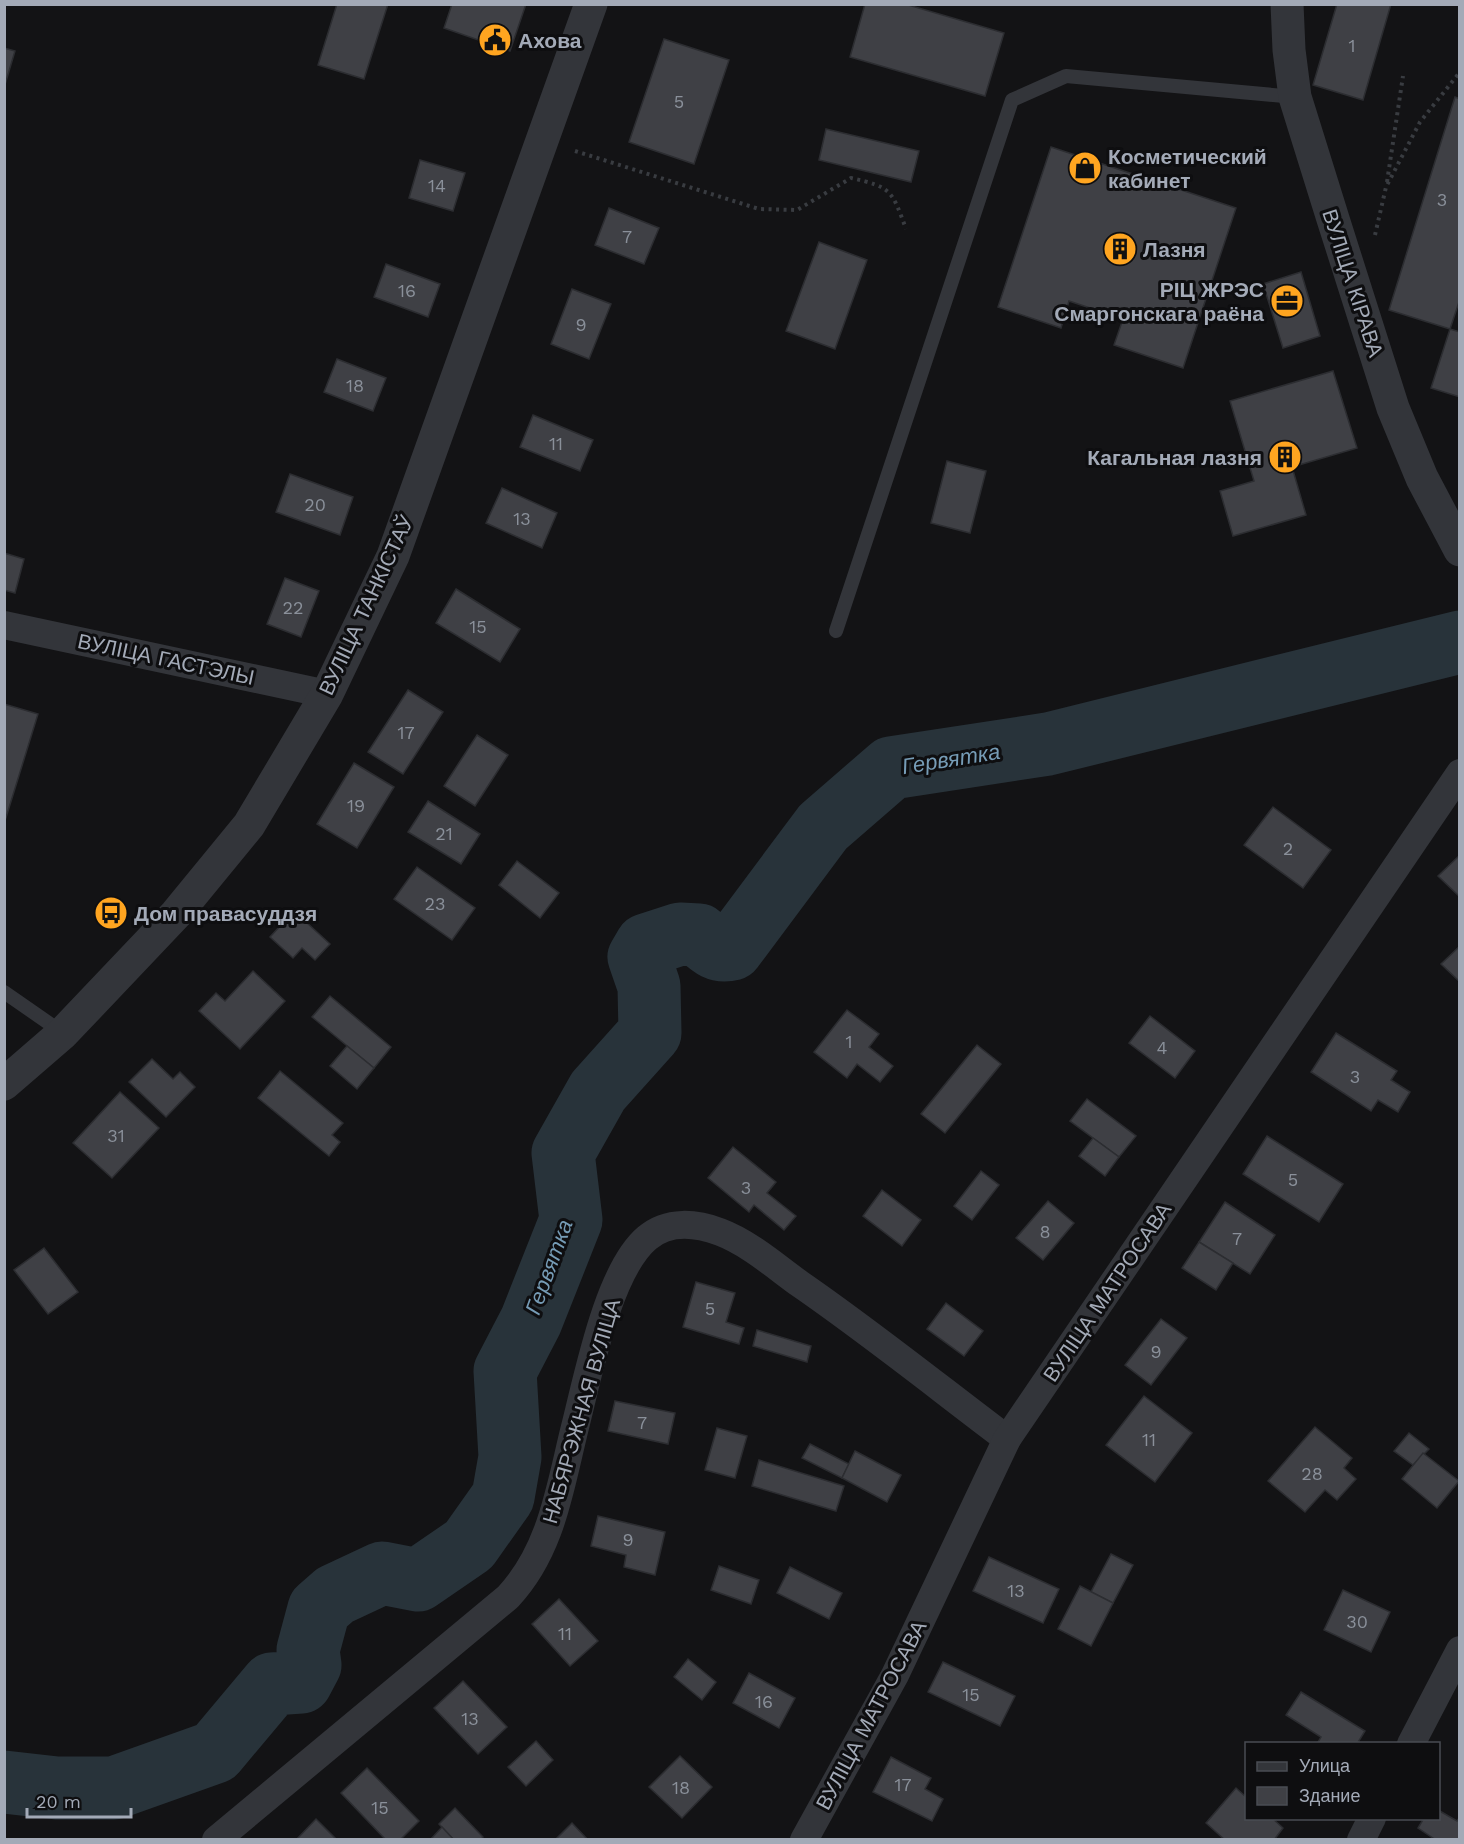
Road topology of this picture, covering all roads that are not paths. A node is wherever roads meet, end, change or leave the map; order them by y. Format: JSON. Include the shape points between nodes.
{"nodes":[{"id":1,"x":591,"y":4,"type":"edge"},
{"id":2,"x":1287,"y":4,"type":"edge"},
{"id":3,"x":1295,"y":98,"type":"junction"},
{"id":4,"x":1458,"y":540,"type":"edge"},
{"id":5,"x":4,"y":625,"type":"edge"},
{"id":6,"x":836,"y":631,"type":"dead end"},
{"id":7,"x":327,"y":694,"type":"junction"},
{"id":8,"x":1460,"y":773,"type":"edge"},
{"id":9,"x":4,"y":992,"type":"edge"},
{"id":10,"x":63,"y":1034,"type":"junction"},
{"id":11,"x":4,"y":1083,"type":"edge"},
{"id":12,"x":1007,"y":1439,"type":"junction"},
{"id":13,"x":1460,"y":1650,"type":"edge"},
{"id":14,"x":1412,"y":1742,"type":"edge"},
{"id":15,"x":1371,"y":1820,"type":"edge"},
{"id":16,"x":216,"y":1839,"type":"edge"},
{"id":17,"x":804,"y":1839,"type":"edge"},
{"id":18,"x":1361,"y":1839,"type":"edge"}],
"edges":[{"from":1,"to":7,"type":"street","name":"ВУЛІЦА ТАНКІСТАЎ","via":[[393,556]]},
{"from":2,"to":3,"type":"street","name":"ВУЛІЦА КІРАВА"},
{"from":3,"to":4,"type":"street","name":"ВУЛІЦА КІРАВА","via":[[1393,408],[1422,478]]},
{"from":3,"to":6,"type":"lane","via":[[1066,76],[1012,100]]},
{"from":5,"to":7,"type":"street","name":"ВУЛІЦА ГАСТЭЛЫ"},
{"from":7,"to":10,"type":"street","name":"ВУЛІЦА ТАНКІСТАЎ","via":[[249,825],[177,914]]},
{"from":8,"to":12,"type":"street","name":"ВУЛІЦА МАТРОСАВА"},
{"from":9,"to":10,"type":"lane"},
{"from":10,"to":11,"type":"street","name":"ВУЛІЦА ТАНКІСТАЎ"},
{"from":12,"to":16,"type":"street","name":"НАБЯРЭЖНАЯ ВУЛІЦА","via":[[856,1323],[734,1238],[686,1224],[659,1230],[636,1250],[619,1281],[595,1347],[545,1540],[524,1581]]},
{"from":12,"to":17,"type":"street","name":"ВУЛІЦА МАТРОСАВА","via":[[895,1676]]},
{"from":13,"to":14,"type":"street"},
{"from":15,"to":18,"type":"street"}]}
